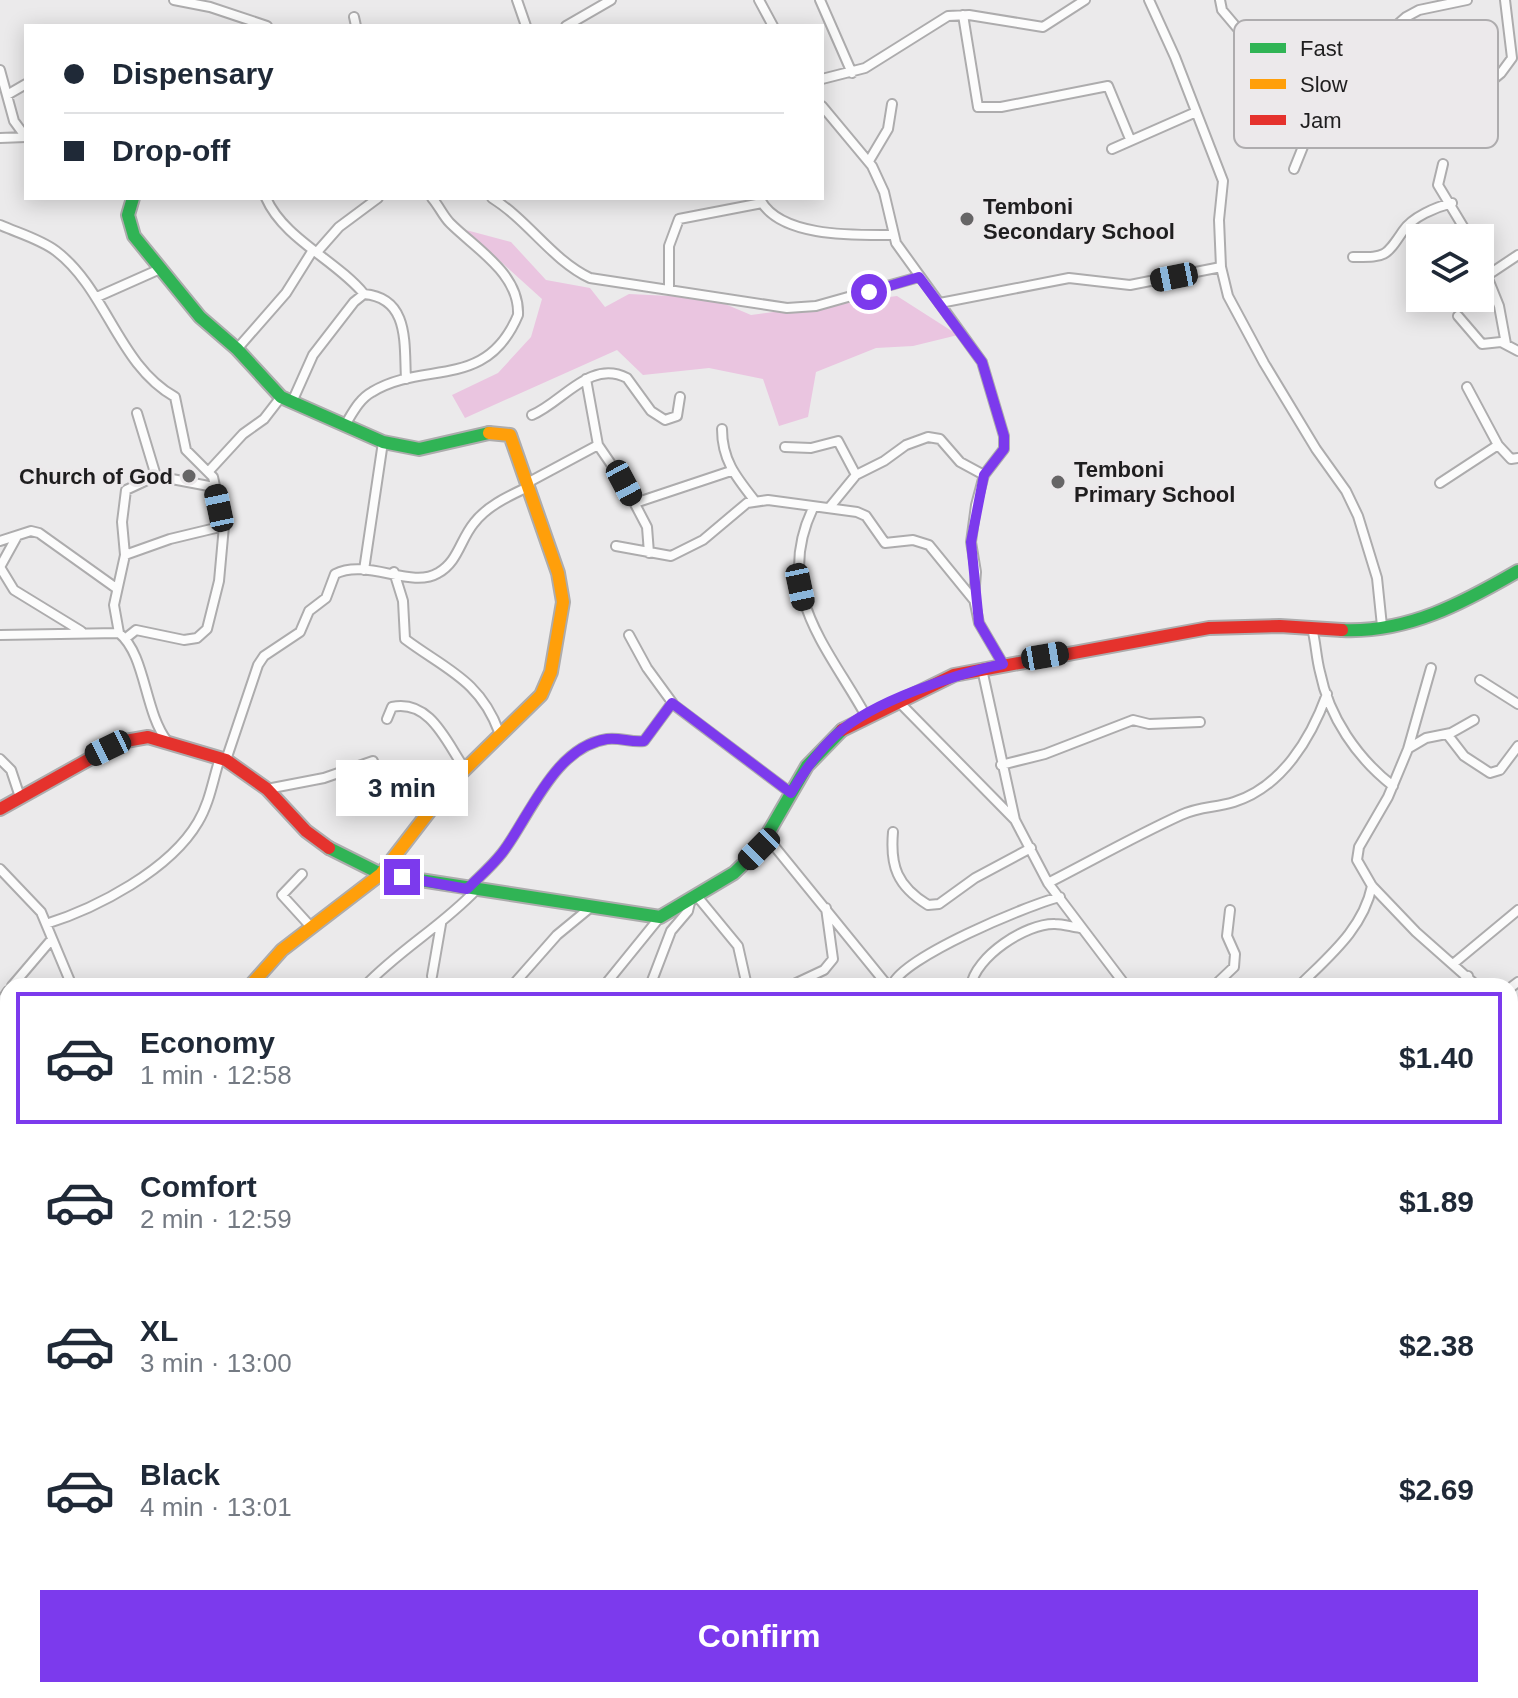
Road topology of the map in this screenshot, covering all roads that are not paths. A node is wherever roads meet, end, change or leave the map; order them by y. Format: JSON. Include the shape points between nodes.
{"nodes":[{"id":1,"x":174,"y":0,"type":"edge"},
{"id":2,"x":517,"y":0,"type":"edge"},
{"id":3,"x":611,"y":0,"type":"edge"},
{"id":4,"x":759,"y":0,"type":"edge"},
{"id":5,"x":820,"y":0,"type":"edge"},
{"id":6,"x":1085,"y":0,"type":"edge"},
{"id":7,"x":1149,"y":0,"type":"edge"},
{"id":8,"x":1220,"y":0,"type":"edge"},
{"id":9,"x":1467,"y":0,"type":"edge"},
{"id":10,"x":1505,"y":0,"type":"edge"},
{"id":11,"x":963,"y":15,"type":"junction"},
{"id":12,"x":1403,"y":20,"type":"edge"},
{"id":13,"x":251,"y":24,"type":"edge"},
{"id":14,"x":525,"y":24,"type":"edge"},
{"id":15,"x":569,"y":24,"type":"edge"},
{"id":16,"x":772,"y":24,"type":"edge"},
{"id":17,"x":1234,"y":24,"type":"edge"},
{"id":18,"x":0,"y":70,"type":"edge"},
{"id":19,"x":852,"y":73,"type":"junction"},
{"id":20,"x":1498,"y":75,"type":"edge"},
{"id":21,"x":824,"y":79,"type":"edge"},
{"id":22,"x":24,"y":85,"type":"edge"},
{"id":23,"x":7,"y":95,"type":"junction"},
{"id":24,"x":892,"y":104,"type":"dead end"},
{"id":25,"x":824,"y":108,"type":"edge"},
{"id":26,"x":1196,"y":112,"type":"junction"},
{"id":27,"x":24,"y":134,"type":"edge"},
{"id":28,"x":24,"y":136,"type":"edge"},
{"id":29,"x":0,"y":138,"type":"edge"},
{"id":30,"x":1130,"y":139,"type":"junction"},
{"id":31,"x":1302,"y":148,"type":"edge"},
{"id":32,"x":1112,"y":149,"type":"dead end"},
{"id":33,"x":869,"y":161,"type":"junction"},
{"id":34,"x":1443,"y":164,"type":"dead end"},
{"id":35,"x":1294,"y":169,"type":"dead end"},
{"id":36,"x":132,"y":200,"type":"edge"},
{"id":37,"x":267,"y":200,"type":"edge"},
{"id":38,"x":375,"y":200,"type":"edge"},
{"id":39,"x":433,"y":200,"type":"edge"},
{"id":40,"x":495,"y":200,"type":"edge"},
{"id":41,"x":761,"y":201,"type":"edge"},
{"id":42,"x":1452,"y":203,"type":"junction"},
{"id":43,"x":1463,"y":224,"type":"edge"},
{"id":44,"x":0,"y":225,"type":"edge"},
{"id":45,"x":894,"y":235,"type":"junction"},
{"id":46,"x":315,"y":251,"type":"junction"},
{"id":47,"x":1518,"y":255,"type":"edge"},
{"id":48,"x":1353,"y":257,"type":"dead end"},
{"id":49,"x":1221,"y":267,"type":"junction"},
{"id":50,"x":160,"y":269,"type":"junction"},
{"id":51,"x":1494,"y":271,"type":"edge"},
{"id":52,"x":919,"y":277,"type":"junction"},
{"id":53,"x":669,"y":289,"type":"junction"},
{"id":54,"x":364,"y":294,"type":"junction"},
{"id":55,"x":97,"y":297,"type":"junction"},
{"id":56,"x":1494,"y":298,"type":"edge"},
{"id":57,"x":940,"y":303,"type":"junction"},
{"id":58,"x":1458,"y":316,"type":"dead end"},
{"id":59,"x":1506,"y":344,"type":"junction"},
{"id":60,"x":237,"y":349,"type":"junction"},
{"id":61,"x":1518,"y":351,"type":"edge"},
{"id":62,"x":406,"y":379,"type":"junction"},
{"id":63,"x":586,"y":379,"type":"junction"},
{"id":64,"x":1467,"y":387,"type":"dead end"},
{"id":65,"x":680,"y":397,"type":"dead end"},
{"id":66,"x":286,"y":400,"type":"junction"},
{"id":67,"x":137,"y":413,"type":"dead end"},
{"id":68,"x":532,"y":415,"type":"dead end"},
{"id":69,"x":345,"y":425,"type":"junction"},
{"id":70,"x":722,"y":429,"type":"dead end"},
{"id":71,"x":383,"y":442,"type":"junction"},
{"id":72,"x":598,"y":445,"type":"junction"},
{"id":73,"x":1498,"y":445,"type":"junction"},
{"id":74,"x":785,"y":447,"type":"dead end"},
{"id":75,"x":1518,"y":458,"type":"edge"},
{"id":76,"x":209,"y":471,"type":"junction"},
{"id":77,"x":731,"y":471,"type":"junction"},
{"id":78,"x":856,"y":475,"type":"junction"},
{"id":79,"x":984,"y":475,"type":"junction"},
{"id":80,"x":156,"y":476,"type":"junction"},
{"id":81,"x":1440,"y":483,"type":"dead end"},
{"id":82,"x":529,"y":484,"type":"junction"},
{"id":83,"x":214,"y":487,"type":"junction"},
{"id":84,"x":755,"y":501,"type":"junction"},
{"id":85,"x":635,"y":503,"type":"junction"},
{"id":86,"x":813,"y":508,"type":"junction"},
{"id":87,"x":829,"y":508,"type":"junction"},
{"id":88,"x":224,"y":526,"type":"junction"},
{"id":89,"x":16,"y":538,"type":"junction"},
{"id":90,"x":0,"y":541,"type":"edge"},
{"id":91,"x":616,"y":546,"type":"dead end"},
{"id":92,"x":649,"y":553,"type":"junction"},
{"id":93,"x":125,"y":555,"type":"junction"},
{"id":94,"x":0,"y":567,"type":"edge"},
{"id":95,"x":364,"y":570,"type":"junction"},
{"id":96,"x":1518,"y":571,"type":"edge"},
{"id":97,"x":394,"y":572,"type":"junction"},
{"id":98,"x":116,"y":588,"type":"junction"},
{"id":99,"x":974,"y":599,"type":"junction"},
{"id":100,"x":1382,"y":626,"type":"junction"},
{"id":101,"x":1312,"y":628,"type":"junction"},
{"id":102,"x":81,"y":631,"type":"junction"},
{"id":103,"x":0,"y":635,"type":"edge"},
{"id":104,"x":122,"y":635,"type":"junction"},
{"id":105,"x":629,"y":635,"type":"dead end"},
{"id":106,"x":1003,"y":664,"type":"junction"},
{"id":107,"x":1431,"y":668,"type":"dead end"},
{"id":108,"x":982,"y":669,"type":"junction"},
{"id":109,"x":1480,"y":680,"type":"dead end"},
{"id":110,"x":1327,"y":694,"type":"junction"},
{"id":111,"x":898,"y":701,"type":"junction"},
{"id":112,"x":672,"y":703,"type":"junction"},
{"id":113,"x":1518,"y":704,"type":"edge"},
{"id":114,"x":866,"y":716,"type":"junction"},
{"id":115,"x":387,"y":719,"type":"dead end"},
{"id":116,"x":1474,"y":720,"type":"dead end"},
{"id":117,"x":1200,"y":722,"type":"dead end"},
{"id":118,"x":499,"y":732,"type":"junction"},
{"id":119,"x":1447,"y":734,"type":"junction"},
{"id":120,"x":167,"y":741,"type":"junction"},
{"id":121,"x":1518,"y":746,"type":"edge"},
{"id":122,"x":1408,"y":749,"type":"junction"},
{"id":123,"x":0,"y":759,"type":"edge"},
{"id":124,"x":223,"y":759,"type":"junction"},
{"id":125,"x":373,"y":761,"type":"dead end"},
{"id":126,"x":1001,"y":765,"type":"junction"},
{"id":127,"x":465,"y":769,"type":"junction"},
{"id":128,"x":1393,"y":786,"type":"junction"},
{"id":129,"x":267,"y":789,"type":"junction"},
{"id":130,"x":791,"y":793,"type":"junction"},
{"id":131,"x":20,"y":797,"type":"junction"},
{"id":132,"x":0,"y":809,"type":"edge"},
{"id":133,"x":1015,"y":820,"type":"junction"},
{"id":134,"x":893,"y":832,"type":"dead end"},
{"id":135,"x":766,"y":836,"type":"junction"},
{"id":136,"x":1031,"y":848,"type":"junction"},
{"id":137,"x":0,"y":869,"type":"edge"},
{"id":138,"x":302,"y":874,"type":"dead end"},
{"id":139,"x":381,"y":874,"type":"junction"},
{"id":140,"x":1048,"y":883,"type":"junction"},
{"id":141,"x":1372,"y":886,"type":"junction"},
{"id":142,"x":472,"y":889,"type":"junction"},
{"id":143,"x":694,"y":896,"type":"junction"},
{"id":144,"x":1060,"y":897,"type":"junction"},
{"id":145,"x":591,"y":907,"type":"junction"},
{"id":146,"x":826,"y":908,"type":"junction"},
{"id":147,"x":1230,"y":910,"type":"dead end"},
{"id":148,"x":1518,"y":910,"type":"edge"},
{"id":149,"x":660,"y":917,"type":"junction"},
{"id":150,"x":46,"y":924,"type":"junction"},
{"id":151,"x":441,"y":924,"type":"junction"},
{"id":152,"x":312,"y":928,"type":"junction"},
{"id":153,"x":1080,"y":928,"type":"junction"},
{"id":154,"x":52,"y":939,"type":"junction"},
{"id":155,"x":1453,"y":964,"type":"junction"},
{"id":156,"x":432,"y":976,"type":"dead end"},
{"id":157,"x":1468,"y":976,"type":"edge"},
{"id":158,"x":19,"y":978,"type":"edge"},
{"id":159,"x":69,"y":978,"type":"edge"},
{"id":160,"x":257,"y":978,"type":"edge"},
{"id":161,"x":373,"y":978,"type":"edge"},
{"id":162,"x":519,"y":978,"type":"edge"},
{"id":163,"x":610,"y":978,"type":"edge"},
{"id":164,"x":653,"y":978,"type":"edge"},
{"id":165,"x":745,"y":978,"type":"edge"},
{"id":166,"x":812,"y":978,"type":"edge"},
{"id":167,"x":883,"y":978,"type":"edge"},
{"id":168,"x":896,"y":978,"type":"edge"},
{"id":169,"x":975,"y":978,"type":"edge"},
{"id":170,"x":1120,"y":978,"type":"edge"},
{"id":171,"x":1222,"y":978,"type":"edge"},
{"id":172,"x":1306,"y":978,"type":"edge"}],
"edges":[{"from":1,"to":13,"type":"street"},
{"from":2,"to":14,"type":"street"},
{"from":3,"to":15,"type":"street"},
{"from":4,"to":16,"type":"street"},
{"from":5,"to":19,"type":"street"},
{"from":6,"to":11,"type":"street","via":[[1043,27]]},
{"from":7,"to":26,"type":"street"},
{"from":8,"to":17,"type":"street"},
{"from":9,"to":12,"type":"street","via":[[1419,10]]},
{"from":10,"to":20,"type":"street","via":[[1512,58]]},
{"from":11,"to":19,"type":"street","via":[[948,16]]},
{"from":11,"to":30,"type":"street","via":[[978,107],[1108,86]]},
{"from":18,"to":23,"type":"street"},
{"from":19,"to":21,"type":"street"},
{"from":22,"to":23,"type":"street"},
{"from":23,"to":27,"type":"street","via":[[14,121]]},
{"from":24,"to":33,"type":"street","via":[[888,129]]},
{"from":25,"to":33,"type":"street"},
{"from":26,"to":30,"type":"street"},
{"from":26,"to":49,"type":"street","via":[[1223,181]]},
{"from":28,"to":29,"type":"street"},
{"from":30,"to":32,"type":"street"},
{"from":31,"to":35,"type":"street"},
{"from":33,"to":45,"type":"street","via":[[884,192]]},
{"from":34,"to":42,"type":"street","via":[[1438,185]]},
{"from":36,"to":50,"type":"street","via":[[130,228]]},
{"from":37,"to":46,"type":"street"},
{"from":38,"to":46,"type":"street"},
{"from":39,"to":62,"type":"street","via":[[446,219],[502,270],[518,315],[499,343],[472,366]]},
{"from":40,"to":53,"type":"street","via":[[575,271],[590,278]]},
{"from":41,"to":45,"type":"street","via":[[770,214],[811,230]]},
{"from":41,"to":53,"type":"street","via":[[679,219],[669,246]]},
{"from":42,"to":43,"type":"street"},
{"from":42,"to":48,"type":"street","via":[[1409,224],[1385,254]]},
{"from":44,"to":55,"type":"street","via":[[55,250]]},
{"from":45,"to":52,"type":"street"},
{"from":46,"to":54,"type":"street"},
{"from":46,"to":60,"type":"street"},
{"from":47,"to":51,"type":"street"},
{"from":49,"to":57,"type":"street","via":[[1130,285],[1069,278]]},
{"from":49,"to":100,"type":"street","via":[[1228,296],[1264,363],[1358,516],[1377,578]]},
{"from":50,"to":55,"type":"street"},
{"from":50,"to":60,"type":"street","via":[[200,317]]},
{"from":52,"to":53,"type":"street","via":[[816,306],[787,308]]},
{"from":52,"to":57,"type":"street"},
{"from":54,"to":62,"type":"street","via":[[386,299],[397,310],[403,325]]},
{"from":54,"to":66,"type":"street","via":[[313,355]]},
{"from":55,"to":76,"type":"street","via":[[141,370],[175,397],[186,450]]},
{"from":56,"to":59,"type":"street"},
{"from":57,"to":79,"type":"street","via":[[982,362],[1004,436],[1004,449]]},
{"from":58,"to":59,"type":"street","via":[[1482,344]]},
{"from":59,"to":61,"type":"street"},
{"from":60,"to":66,"type":"street"},
{"from":62,"to":69,"type":"street","via":[[370,392]]},
{"from":63,"to":65,"type":"street","via":[[600,373],[627,378],[651,411],[665,420],[677,416]]},
{"from":63,"to":68,"type":"street","via":[[550,408]]},
{"from":63,"to":72,"type":"street"},
{"from":64,"to":73,"type":"street"},
{"from":66,"to":69,"type":"street"},
{"from":66,"to":76,"type":"street","via":[[243,434]]},
{"from":67,"to":80,"type":"street"},
{"from":69,"to":71,"type":"street"},
{"from":70,"to":77,"type":"street","via":[[723,455]]},
{"from":71,"to":82,"type":"street","via":[[419,449],[506,431]]},
{"from":71,"to":95,"type":"street"},
{"from":72,"to":82,"type":"street"},
{"from":72,"to":85,"type":"street"},
{"from":73,"to":75,"type":"street","via":[[1511,459]]},
{"from":73,"to":81,"type":"street"},
{"from":74,"to":78,"type":"street","via":[[838,441]]},
{"from":76,"to":83,"type":"street"},
{"from":77,"to":84,"type":"street"},
{"from":77,"to":85,"type":"street"},
{"from":78,"to":79,"type":"street","via":[[928,437],[940,439],[960,462]]},
{"from":78,"to":87,"type":"street"},
{"from":79,"to":99,"type":"street","via":[[971,542]]},
{"from":80,"to":83,"type":"street"},
{"from":80,"to":93,"type":"street","via":[[126,490]]},
{"from":82,"to":97,"type":"street","via":[[484,512],[452,562],[437,574],[422,579]]},
{"from":82,"to":118,"type":"street","via":[[558,573],[561,628],[541,695]]},
{"from":83,"to":88,"type":"street"},
{"from":84,"to":86,"type":"street"},
{"from":84,"to":92,"type":"street","via":[[680,553]]},
{"from":85,"to":92,"type":"street","via":[[647,527]]},
{"from":86,"to":87,"type":"street"},
{"from":86,"to":114,"type":"street","via":[[798,546],[805,607]]},
{"from":87,"to":99,"type":"street","via":[[866,516],[890,545],[913,540],[929,545]]},
{"from":88,"to":93,"type":"street"},
{"from":88,"to":104,"type":"street","via":[[219,581],[207,629],[190,639],[136,630]]},
{"from":89,"to":90,"type":"street"},
{"from":89,"to":94,"type":"street"},
{"from":89,"to":98,"type":"street","via":[[39,533]]},
{"from":91,"to":92,"type":"street"},
{"from":93,"to":98,"type":"street"},
{"from":94,"to":102,"type":"street","via":[[14,590]]},
{"from":95,"to":97,"type":"street"},
{"from":95,"to":124,"type":"street","via":[[335,574],[326,598],[309,611],[300,632],[264,656]]},
{"from":96,"to":100,"type":"street","via":[[1484,593],[1421,620]]},
{"from":97,"to":118,"type":"street","via":[[405,639],[465,680]]},
{"from":98,"to":104,"type":"street"},
{"from":99,"to":106,"type":"street","via":[[979,623]]},
{"from":100,"to":101,"type":"street"},
{"from":101,"to":106,"type":"street","via":[[1209,628]]},
{"from":101,"to":110,"type":"street"},
{"from":102,"to":103,"type":"street"},
{"from":102,"to":104,"type":"street"},
{"from":104,"to":120,"type":"street"},
{"from":105,"to":112,"type":"street"},
{"from":106,"to":108,"type":"street"},
{"from":107,"to":122,"type":"street"},
{"from":108,"to":111,"type":"street","via":[[954,675]]},
{"from":108,"to":126,"type":"street"},
{"from":109,"to":113,"type":"street"},
{"from":110,"to":128,"type":"street","via":[[1363,760]]},
{"from":110,"to":140,"type":"street","via":[[1288,765],[1260,790],[1231,803],[1202,806],[1120,842]]},
{"from":111,"to":114,"type":"street"},
{"from":111,"to":133,"type":"street"},
{"from":112,"to":130,"type":"street"},
{"from":112,"to":142,"type":"street","via":[[644,741],[605,739],[557,772]]},
{"from":114,"to":130,"type":"street","via":[[838,732]]},
{"from":115,"to":127,"type":"street","via":[[397,706],[423,714],[440,729]]},
{"from":116,"to":119,"type":"street"},
{"from":117,"to":126,"type":"street","via":[[1133,720]]},
{"from":118,"to":127,"type":"street"},
{"from":119,"to":121,"type":"street","via":[[1464,756],[1490,773],[1500,770]]},
{"from":119,"to":122,"type":"street"},
{"from":120,"to":124,"type":"street"},
{"from":120,"to":131,"type":"street","via":[[148,737],[120,742]]},
{"from":122,"to":128,"type":"street"},
{"from":123,"to":131,"type":"street","via":[[11,770]]},
{"from":124,"to":129,"type":"street"},
{"from":124,"to":150,"type":"street","via":[[202,814],[177,848],[97,904]]},
{"from":125,"to":129,"type":"street"},
{"from":126,"to":133,"type":"street"},
{"from":127,"to":139,"type":"street"},
{"from":128,"to":141,"type":"street","via":[[1359,847],[1359,869]]},
{"from":129,"to":139,"type":"street","via":[[332,851]]},
{"from":130,"to":135,"type":"street"},
{"from":131,"to":132,"type":"street"},
{"from":133,"to":136,"type":"street"},
{"from":134,"to":136,"type":"street","via":[[891,858],[902,883],[928,905],[939,904]]},
{"from":135,"to":143,"type":"street","via":[[734,873]]},
{"from":135,"to":146,"type":"street"},
{"from":136,"to":140,"type":"street"},
{"from":137,"to":150,"type":"street","via":[[31,899]]},
{"from":138,"to":152,"type":"street","via":[[282,895]]},
{"from":139,"to":142,"type":"street"},
{"from":139,"to":152,"type":"street"},
{"from":140,"to":144,"type":"street"},
{"from":141,"to":155,"type":"street"},
{"from":141,"to":172,"type":"street","via":[[1356,925]]},
{"from":142,"to":145,"type":"street"},
{"from":142,"to":151,"type":"street"},
{"from":143,"to":149,"type":"street"},
{"from":143,"to":164,"type":"street","via":[[671,931]]},
{"from":143,"to":165,"type":"street","via":[[738,946]]},
{"from":144,"to":153,"type":"street"},
{"from":144,"to":168,"type":"street","via":[[1017,909],[945,944]]},
{"from":145,"to":149,"type":"street"},
{"from":145,"to":162,"type":"street"},
{"from":146,"to":166,"type":"street","via":[[833,959]]},
{"from":146,"to":167,"type":"street"},
{"from":147,"to":171,"type":"street","via":[[1227,936],[1234,967]]},
{"from":148,"to":155,"type":"street"},
{"from":149,"to":163,"type":"street"},
{"from":150,"to":154,"type":"street"},
{"from":151,"to":156,"type":"street"},
{"from":151,"to":161,"type":"street"},
{"from":152,"to":160,"type":"street"},
{"from":153,"to":169,"type":"street","via":[[1054,924],[1020,935],[982,964]]},
{"from":153,"to":170,"type":"street"},
{"from":154,"to":158,"type":"street"},
{"from":154,"to":159,"type":"street"},
{"from":155,"to":157,"type":"street"}]}
